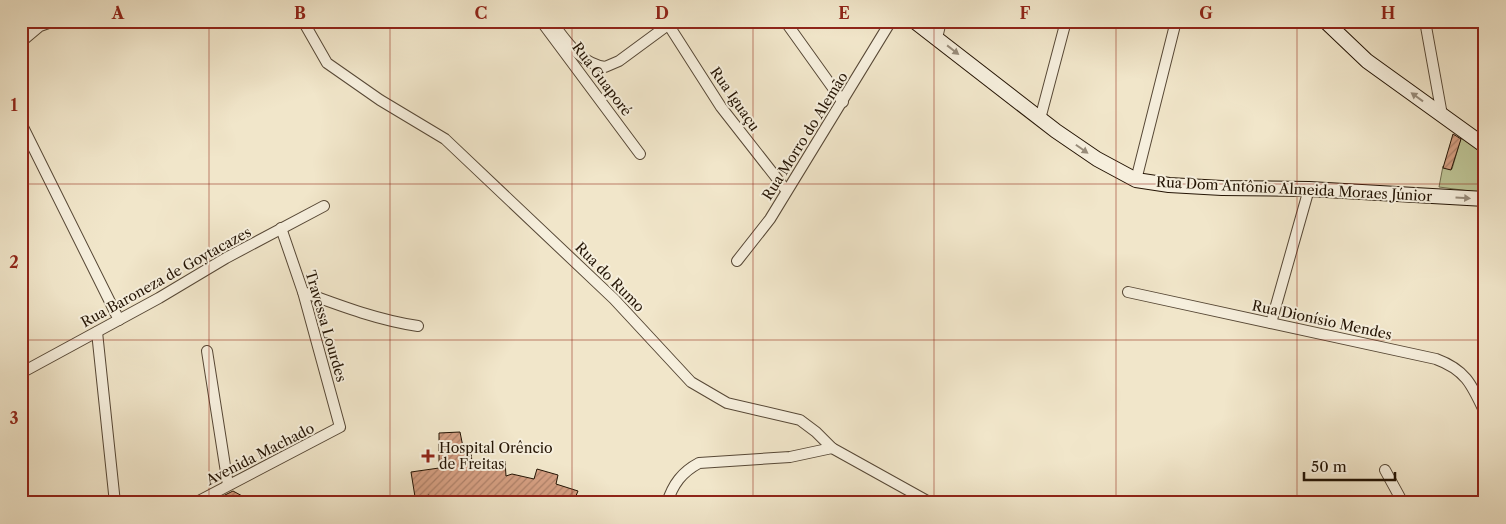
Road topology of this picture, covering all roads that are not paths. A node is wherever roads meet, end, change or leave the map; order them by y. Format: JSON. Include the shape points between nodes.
{"nodes":[{"id":1,"x":54,"y":21,"type":"edge"},
{"id":2,"x":303,"y":21,"type":"edge"},
{"id":3,"x":541,"y":21,"type":"edge"},
{"id":4,"x":551,"y":21,"type":"edge"},
{"id":5,"x":785,"y":21,"type":"edge"},
{"id":6,"x":890,"y":21,"type":"edge"},
{"id":7,"x":914,"y":21,"type":"edge"},
{"id":8,"x":941,"y":21,"type":"edge"},
{"id":9,"x":1066,"y":21,"type":"edge"},
{"id":10,"x":1176,"y":21,"type":"edge"},
{"id":11,"x":1325,"y":21,"type":"edge"},
{"id":12,"x":1425,"y":21,"type":"edge"},
{"id":13,"x":669,"y":22,"type":"edge"},
{"id":14,"x":937,"y":38,"type":"junction"},
{"id":15,"x":21,"y":42,"type":"edge"},
{"id":16,"x":843,"y":102,"type":"junction"},
{"id":17,"x":1442,"y":115,"type":"junction"},
{"id":18,"x":1040,"y":119,"type":"junction"},
{"id":19,"x":21,"y":123,"type":"edge"},
{"id":20,"x":1485,"y":146,"type":"edge"},
{"id":21,"x":640,"y":154,"type":"dead end"},
{"id":22,"x":1136,"y":180,"type":"junction"},
{"id":23,"x":1309,"y":189,"type":"junction"},
{"id":24,"x":786,"y":190,"type":"junction"},
{"id":25,"x":1485,"y":199,"type":"edge"},
{"id":26,"x":324,"y":206,"type":"dead end"},
{"id":27,"x":281,"y":228,"type":"junction"},
{"id":28,"x":737,"y":261,"type":"dead end"},
{"id":29,"x":303,"y":292,"type":"junction"},
{"id":30,"x":1128,"y":292,"type":"dead end"},
{"id":31,"x":119,"y":320,"type":"junction"},
{"id":32,"x":1271,"y":323,"type":"junction"},
{"id":33,"x":418,"y":326,"type":"dead end"},
{"id":34,"x":97,"y":332,"type":"junction"},
{"id":35,"x":207,"y":351,"type":"dead end"},
{"id":36,"x":21,"y":373,"type":"edge"},
{"id":37,"x":1485,"y":413,"type":"edge"},
{"id":38,"x":337,"y":431,"type":"joint"},
{"id":39,"x":832,"y":448,"type":"junction"},
{"id":40,"x":1385,"y":470,"type":"dead end"},
{"id":41,"x":228,"y":485,"type":"junction"},
{"id":42,"x":206,"y":497,"type":"junction"},
{"id":43,"x":115,"y":503,"type":"edge"},
{"id":44,"x":195,"y":503,"type":"edge"},
{"id":45,"x":216,"y":503,"type":"edge"},
{"id":46,"x":667,"y":503,"type":"edge"},
{"id":47,"x":931,"y":503,"type":"edge"},
{"id":48,"x":1403,"y":503,"type":"edge"}],
"edges":[{"from":1,"to":15,"type":"street","via":[[40,26]]},
{"from":2,"to":39,"type":"street","name":"Rua do Rumo","via":[[327,63],[445,139],[614,299],[691,382],[727,403],[800,420]]},
{"from":3,"to":21,"type":"street","name":"Rua Guaporé"},
{"from":4,"to":13,"type":"street","via":[[576,52],[586,60],[605,67],[619,61]]},
{"from":5,"to":16,"type":"street"},
{"from":6,"to":16,"type":"street","name":"Rua Morro do Alemão"},
{"from":7,"to":14,"type":"main road","name":"Rua Dom Antônio Almeida Moraes Júnior"},
{"from":8,"to":14,"type":"street"},
{"from":9,"to":18,"type":"street"},
{"from":10,"to":22,"type":"street"},
{"from":17,"to":11,"type":"main road","one_way":true,"via":[[1367,61]]},
{"from":12,"to":17,"type":"street"},
{"from":13,"to":24,"type":"street","name":"Rua Iguaçu","via":[[722,107]]},
{"from":14,"to":18,"type":"main road","name":"Rua Dom Antônio Almeida Moraes Júnior","one_way":true},
{"from":16,"to":24,"type":"street","name":"Rua Morro do Alemão"},
{"from":17,"to":20,"type":"main road"},
{"from":18,"to":22,"type":"main road","name":"Rua Dom Antônio Almeida Moraes Júnior","one_way":true,"via":[[1097,159]]},
{"from":19,"to":31,"type":"street"},
{"from":22,"to":23,"type":"main road","name":"Rua Dom Antônio Almeida Moraes Júnior","via":[[1222,188]]},
{"from":23,"to":25,"type":"main road","name":"Rua Dom Antônio Almeida Moraes Júnior","one_way":true},
{"from":23,"to":32,"type":"street"},
{"from":24,"to":28,"type":"street","name":"Rua Morro do Alemão","via":[[770,219]]},
{"from":26,"to":27,"type":"street","name":"Rua Baroneza de Goytacazes"},
{"from":27,"to":29,"type":"street","name":"Travessa Lourdes"},
{"from":27,"to":31,"type":"street","name":"Rua Baroneza de Goytacazes"},
{"from":29,"to":33,"type":"street","via":[[363,314]]},
{"from":29,"to":38,"type":"street","name":"Travessa Lourdes","via":[[340,427]]},
{"from":30,"to":32,"type":"street","name":"Rua Dionísio Mendes"},
{"from":31,"to":34,"type":"street","name":"Rua Baroneza de Goytacazes"},
{"from":32,"to":37,"type":"street","name":"Rua Dionísio Mendes","via":[[1445,362],[1463,373]]},
{"from":34,"to":36,"type":"street","name":"Rua Baroneza de Goytacazes"},
{"from":34,"to":43,"type":"street"},
{"from":35,"to":41,"type":"street"},
{"from":38,"to":41,"type":"street","name":"Avenida Machado"},
{"from":39,"to":46,"type":"street","via":[[790,457],[699,463],[678,478]]},
{"from":39,"to":47,"type":"street","name":"Rua do Rumo"},
{"from":40,"to":48,"type":"street"},
{"from":41,"to":42,"type":"street","name":"Avenida Machado"},
{"from":42,"to":44,"type":"street","name":"Avenida Machado"},
{"from":42,"to":45,"type":"street"}]}
